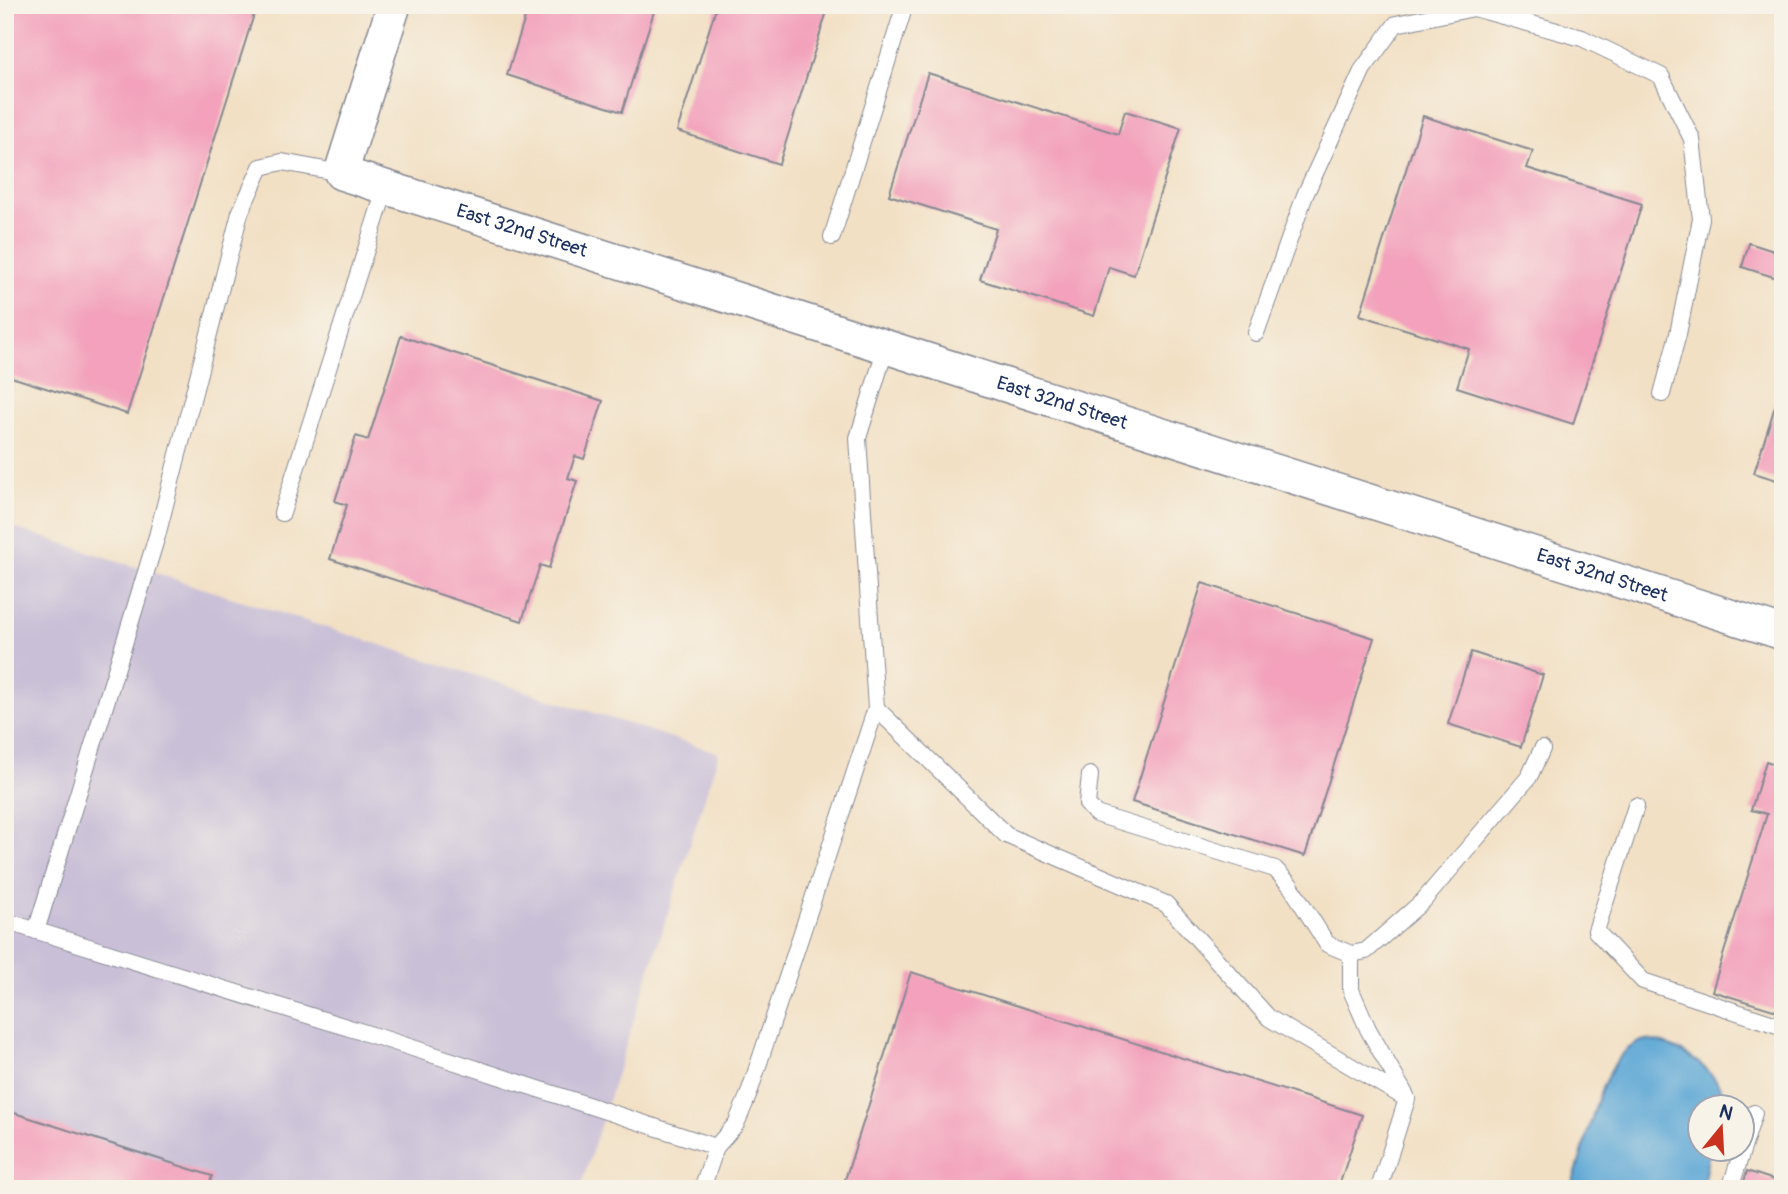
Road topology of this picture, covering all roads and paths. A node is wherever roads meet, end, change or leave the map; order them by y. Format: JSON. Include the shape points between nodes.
{"nodes":[{"id":1,"x":394,"y":5,"type":"edge"},
{"id":2,"x":905,"y":5,"type":"edge"},
{"id":3,"x":341,"y":173,"type":"junction"},
{"id":4,"x":386,"y":187,"type":"junction"},
{"id":5,"x":832,"y":237,"type":"dead end"},
{"id":6,"x":1256,"y":333,"type":"dead end"},
{"id":7,"x":886,"y":347,"type":"junction"},
{"id":8,"x":1662,"y":394,"type":"dead end"},
{"id":9,"x":282,"y":513,"type":"dead end"},
{"id":10,"x":1783,"y":633,"type":"edge"},
{"id":11,"x":876,"y":708,"type":"junction"},
{"id":12,"x":1542,"y":749,"type":"dead end"},
{"id":13,"x":1090,"y":775,"type":"dead end"},
{"id":14,"x":1636,"y":806,"type":"dead end"},
{"id":15,"x":5,"y":921,"type":"edge"},
{"id":16,"x":36,"y":931,"type":"junction"},
{"id":17,"x":1351,"y":954,"type":"junction"},
{"id":18,"x":1783,"y":1027,"type":"edge"},
{"id":19,"x":1407,"y":1099,"type":"junction"},
{"id":20,"x":716,"y":1147,"type":"junction"},
{"id":21,"x":1739,"y":1162,"type":"edge"},
{"id":22,"x":702,"y":1189,"type":"edge"},
{"id":23,"x":1379,"y":1189,"type":"edge"},
{"id":24,"x":1730,"y":1189,"type":"edge"}],
"edges":[{"from":1,"to":3,"type":"street"},
{"from":2,"to":5,"type":"lane"},
{"from":3,"to":4,"type":"street","name":"East 32nd Street"},
{"from":3,"to":16,"type":"lane","via":[[282,162],[261,167],[240,213],[157,536]]},
{"from":4,"to":7,"type":"street","name":"East 32nd Street"},
{"from":4,"to":9,"type":"lane"},
{"from":6,"to":8,"type":"lane","via":[[1305,195],[1363,69],[1396,24],[1474,8],[1581,38],[1661,76],[1692,139],[1701,219]]},
{"from":7,"to":10,"type":"street","name":"East 32nd Street"},
{"from":7,"to":11,"type":"lane","via":[[858,438]]},
{"from":11,"to":19,"type":"lane","via":[[1006,835],[1166,904],[1269,1018]]},
{"from":11,"to":20,"type":"lane","via":[[748,1096],[736,1124]]},
{"from":12,"to":17,"type":"lane","via":[[1529,777],[1423,901],[1366,951]]},
{"from":13,"to":17,"type":"lane","via":[[1087,804],[1096,814],[1275,869],[1327,944]]},
{"from":14,"to":18,"type":"lane","via":[[1596,930],[1643,981]]},
{"from":15,"to":16,"type":"lane"},
{"from":16,"to":20,"type":"lane"},
{"from":17,"to":19,"type":"lane","via":[[1351,990]]},
{"from":19,"to":23,"type":"lane"},
{"from":20,"to":22,"type":"lane"},
{"from":21,"to":24,"type":"lane"}]}
